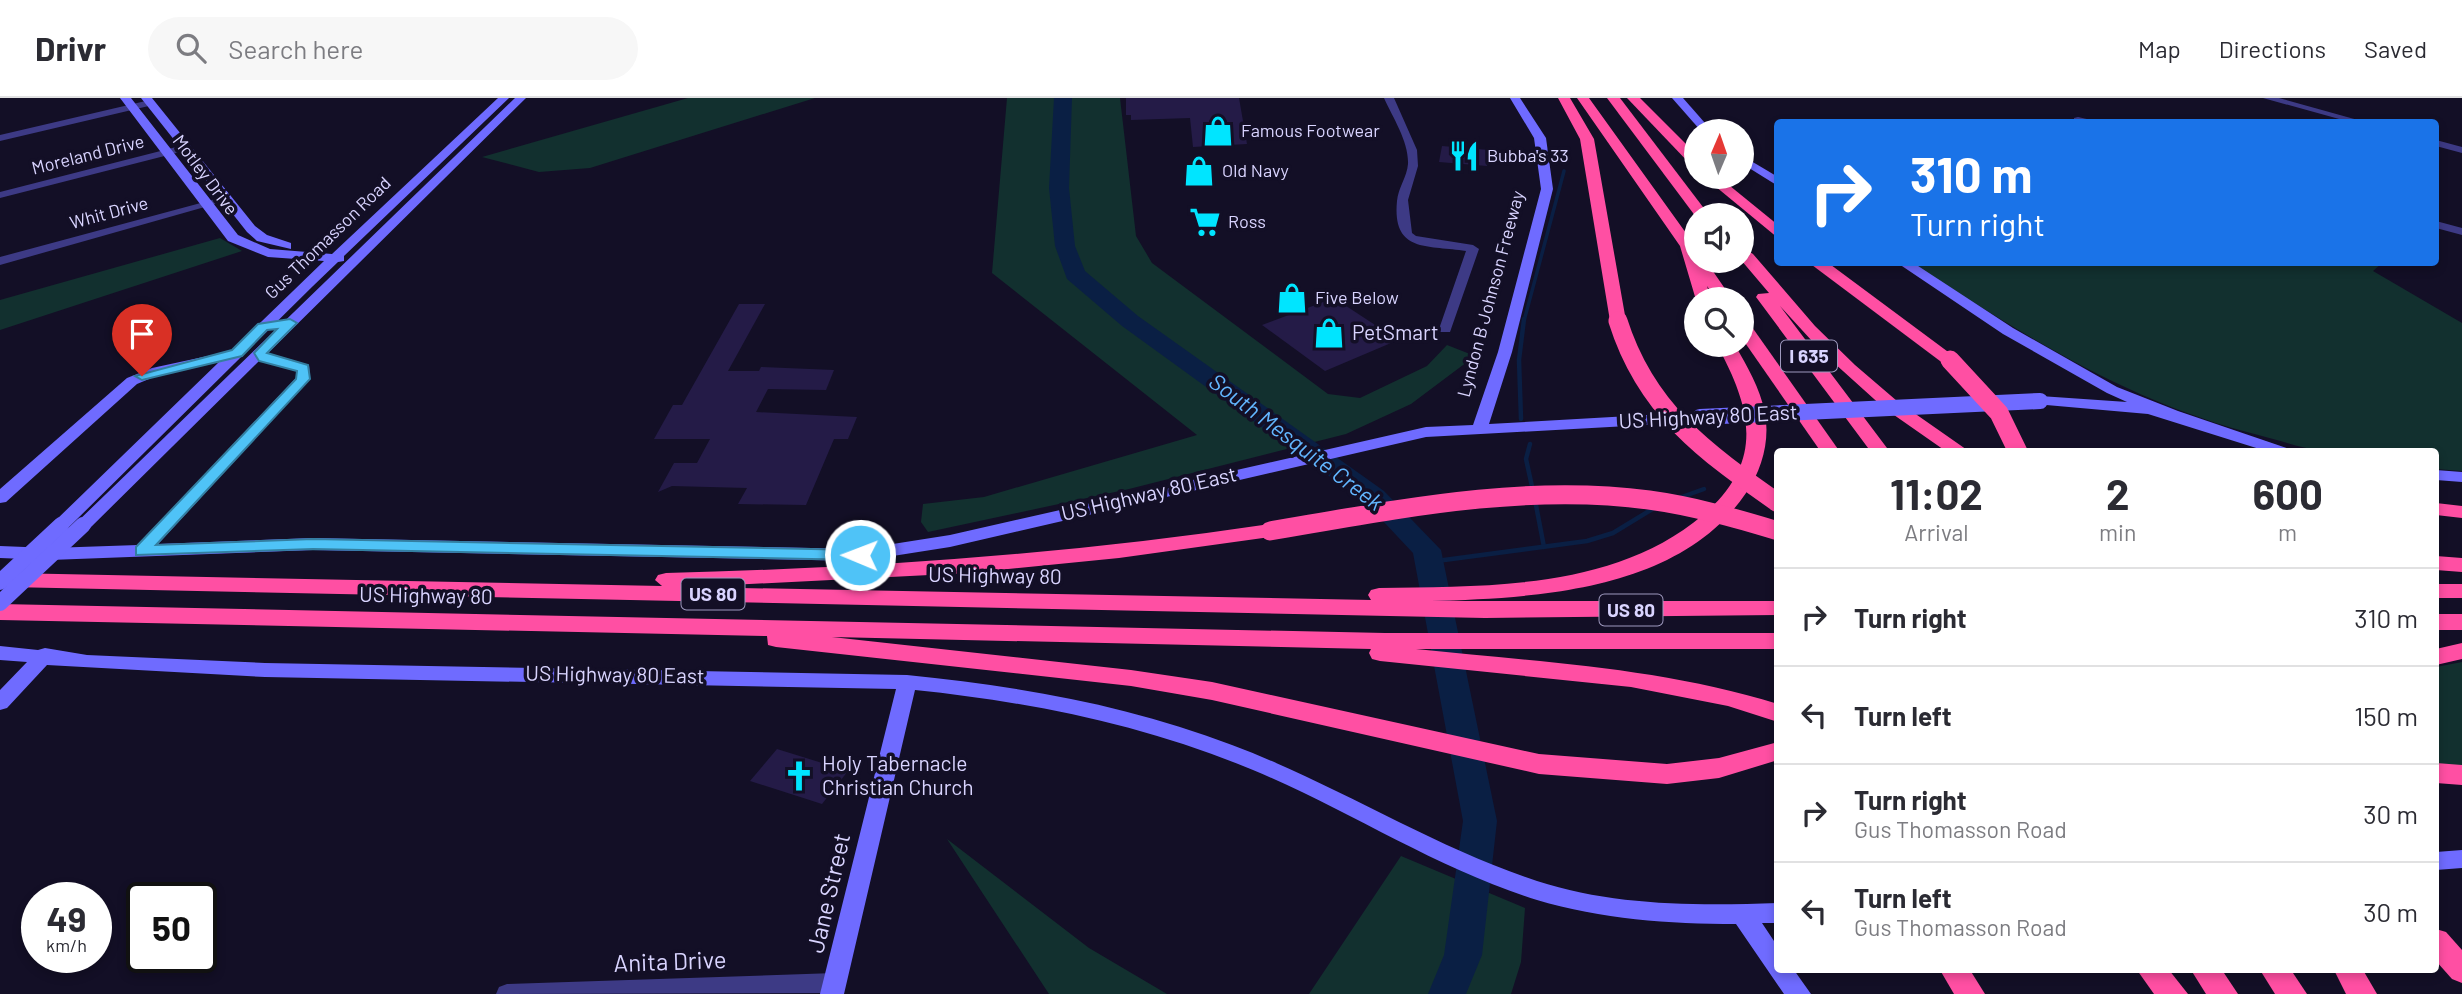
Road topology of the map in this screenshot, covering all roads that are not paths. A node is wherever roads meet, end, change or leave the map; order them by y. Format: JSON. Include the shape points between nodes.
{"nodes":[{"id":1,"x":521,"y":98,"type":"edge"},
{"id":2,"x":1389,"y":98,"type":"edge"},
{"id":3,"x":1515,"y":98,"type":"edge"},
{"id":4,"x":1564,"y":98,"type":"edge"},
{"id":5,"x":1583,"y":98,"type":"edge"},
{"id":6,"x":1613,"y":98,"type":"edge"},
{"id":7,"x":1633,"y":98,"type":"edge"},
{"id":8,"x":1677,"y":98,"type":"edge"},
{"id":9,"x":2268,"y":98,"type":"edge"},
{"id":10,"x":148,"y":100,"type":"edge"},
{"id":11,"x":128,"y":103,"type":"edge"},
{"id":12,"x":507,"y":103,"type":"edge"},
{"id":13,"x":1696,"y":119,"type":"edge"},
{"id":14,"x":2348,"y":119,"type":"edge"},
{"id":15,"x":0,"y":138,"type":"edge"},
{"id":16,"x":2439,"y":144,"type":"edge"},
{"id":17,"x":184,"y":148,"type":"junction"},
{"id":18,"x":1684,"y":150,"type":"edge"},
{"id":19,"x":2462,"y":150,"type":"edge"},
{"id":20,"x":167,"y":153,"type":"junction"},
{"id":21,"x":1754,"y":166,"type":"edge"},
{"id":22,"x":1774,"y":179,"type":"edge"},
{"id":23,"x":1725,"y":189,"type":"edge"},
{"id":24,"x":0,"y":195,"type":"edge"},
{"id":25,"x":226,"y":199,"type":"junction"},
{"id":26,"x":1694,"y":203,"type":"edge"},
{"id":27,"x":206,"y":205,"type":"junction"},
{"id":28,"x":2439,"y":225,"type":"edge"},
{"id":29,"x":1774,"y":230,"type":"edge"},
{"id":30,"x":2462,"y":232,"type":"edge"},
{"id":31,"x":1684,"y":242,"type":"edge"},
{"id":32,"x":282,"y":245,"type":"junction"},
{"id":33,"x":268,"y":253,"type":"junction"},
{"id":34,"x":338,"y":254,"type":"junction"},
{"id":35,"x":361,"y":254,"type":"junction"},
{"id":36,"x":0,"y":261,"type":"edge"},
{"id":37,"x":1754,"y":266,"type":"edge"},
{"id":38,"x":1821,"y":266,"type":"edge"},
{"id":39,"x":1908,"y":266,"type":"edge"},
{"id":40,"x":1746,"y":273,"type":"edge"},
{"id":41,"x":263,"y":327,"type":"junction"},
{"id":42,"x":286,"y":327,"type":"junction"},
{"id":43,"x":1445,"y":329,"type":"dead end"},
{"id":44,"x":1754,"y":342,"type":"edge"},
{"id":45,"x":237,"y":353,"type":"junction"},
{"id":46,"x":260,"y":353,"type":"junction"},
{"id":47,"x":1732,"y":357,"type":"edge"},
{"id":48,"x":296,"y":365,"type":"junction"},
{"id":49,"x":174,"y":366,"type":"junction"},
{"id":50,"x":234,"y":379,"type":"junction"},
{"id":51,"x":211,"y":381,"type":"junction"},
{"id":52,"x":2178,"y":417,"type":"junction"},
{"id":53,"x":1480,"y":428,"type":"junction"},
{"id":54,"x":1828,"y":448,"type":"edge"},
{"id":55,"x":1878,"y":448,"type":"edge"},
{"id":56,"x":1954,"y":448,"type":"edge"},
{"id":57,"x":2017,"y":448,"type":"edge"},
{"id":58,"x":2276,"y":448,"type":"edge"},
{"id":59,"x":2439,"y":475,"type":"edge"},
{"id":60,"x":2462,"y":477,"type":"edge"},
{"id":61,"x":0,"y":498,"type":"edge"},
{"id":62,"x":1774,"y":500,"type":"edge"},
{"id":63,"x":2439,"y":509,"type":"edge"},
{"id":64,"x":2462,"y":512,"type":"edge"},
{"id":65,"x":1774,"y":530,"type":"edge"},
{"id":66,"x":142,"y":551,"type":"junction"},
{"id":67,"x":0,"y":552,"type":"edge"},
{"id":68,"x":2439,"y":563,"type":"edge"},
{"id":69,"x":2462,"y":565,"type":"edge"},
{"id":70,"x":0,"y":581,"type":"edge"},
{"id":71,"x":422,"y":588,"type":"junction"},
{"id":72,"x":2439,"y":591,"type":"edge"},
{"id":73,"x":2462,"y":591,"type":"edge"},
{"id":74,"x":1487,"y":600,"type":"junction"},
{"id":75,"x":1774,"y":608,"type":"edge"},
{"id":76,"x":3,"y":609,"type":"edge"},
{"id":77,"x":2439,"y":622,"type":"edge"},
{"id":78,"x":2462,"y":622,"type":"edge"},
{"id":79,"x":706,"y":627,"type":"junction"},
{"id":80,"x":1774,"y":641,"type":"edge"},
{"id":81,"x":1386,"y":648,"type":"junction"},
{"id":82,"x":2462,"y":651,"type":"edge"},
{"id":83,"x":0,"y":653,"type":"edge"},
{"id":84,"x":45,"y":655,"type":"junction"},
{"id":85,"x":2439,"y":656,"type":"edge"},
{"id":86,"x":907,"y":682,"type":"junction"},
{"id":87,"x":0,"y":703,"type":"edge"},
{"id":88,"x":1774,"y":712,"type":"edge"},
{"id":89,"x":1774,"y":752,"type":"edge"},
{"id":90,"x":2439,"y":772,"type":"edge"},
{"id":91,"x":2462,"y":775,"type":"edge"},
{"id":92,"x":2462,"y":859,"type":"edge"},
{"id":93,"x":2439,"y":861,"type":"edge"},
{"id":94,"x":1774,"y":913,"type":"edge"},
{"id":95,"x":1742,"y":914,"type":"junction"},
{"id":96,"x":2439,"y":944,"type":"edge"},
{"id":97,"x":1774,"y":961,"type":"edge"},
{"id":98,"x":2462,"y":970,"type":"edge"},
{"id":99,"x":1783,"y":973,"type":"edge"},
{"id":100,"x":1956,"y":973,"type":"edge"},
{"id":101,"x":2154,"y":973,"type":"edge"},
{"id":102,"x":2207,"y":973,"type":"edge"},
{"id":103,"x":2276,"y":973,"type":"edge"},
{"id":104,"x":2350,"y":973,"type":"edge"},
{"id":105,"x":834,"y":988,"type":"edge"},
{"id":106,"x":507,"y":994,"type":"edge"},
{"id":107,"x":1800,"y":994,"type":"edge"},
{"id":108,"x":1970,"y":994,"type":"edge"},
{"id":109,"x":2172,"y":994,"type":"edge"},
{"id":110,"x":2222,"y":994,"type":"edge"},
{"id":111,"x":2292,"y":994,"type":"edge"},
{"id":112,"x":2362,"y":994,"type":"edge"}],
"edges":[{"from":1,"to":12,"type":"main road","name":"Gus Thomasson Road"},
{"from":2,"to":43,"type":"street","via":[[1412,150],[1413,166],[1402,200],[1406,233],[1412,239],[1473,249]]},
{"from":3,"to":53,"type":"main road","name":"Lyndon B Johnson Freeway","via":[[1540,138],[1547,188],[1505,352]]},
{"from":4,"to":62,"type":"highway","bridge":true,"via":[[1587,139],[1618,321],[1643,386],[1682,432]]},
{"from":5,"to":31,"type":"highway"},
{"from":6,"to":26,"type":"highway"},
{"from":7,"to":18,"type":"highway"},
{"from":8,"to":13,"type":"main road"},
{"from":9,"to":14,"type":"street"},
{"from":10,"to":11,"type":"street"},
{"from":10,"to":17,"type":"main road","name":"Motley Drive"},
{"from":11,"to":15,"type":"street"},
{"from":11,"to":20,"type":"main road","name":"Motley Drive"},
{"from":12,"to":34,"type":"main road","name":"Gus Thomasson Road","via":[[492,107]]},
{"from":12,"to":35,"type":"main road","name":"Gus Thomasson Road"},
{"from":16,"to":19,"type":"street"},
{"from":17,"to":20,"type":"street","name":"Moreland Drive"},
{"from":17,"to":25,"type":"main road","name":"Motley Drive"},
{"from":20,"to":24,"type":"street","name":"Moreland Drive"},
{"from":20,"to":27,"type":"main road","name":"Motley Drive"},
{"from":21,"to":22,"type":"main road"},
{"from":23,"to":29,"type":"highway"},
{"from":25,"to":27,"type":"street","name":"Whit Drive"},
{"from":25,"to":32,"type":"main road","name":"Motley Drive","via":[[251,229]]},
{"from":27,"to":33,"type":"main road","name":"Motley Drive","via":[[233,238]]},
{"from":27,"to":36,"type":"street","name":"Whit Drive"},
{"from":28,"to":30,"type":"street"},
{"from":32,"to":33,"type":"main road"},
{"from":32,"to":34,"type":"main road","name":"Motley Drive"},
{"from":33,"to":34,"type":"main road","name":"Motley Drive"},
{"from":34,"to":35,"type":"main road","name":"Motley Drive"},
{"from":34,"to":41,"type":"main road","name":"Gus Thomasson Road"},
{"from":35,"to":42,"type":"main road","name":"Gus Thomasson Road"},
{"from":37,"to":56,"type":"highway","via":[[1866,387]]},
{"from":38,"to":57,"type":"highway","bridge":true,"via":[[1950,360],[1983,391]]},
{"from":39,"to":52,"type":"main road","via":[[2008,331],[2112,390]]},
{"from":40,"to":55,"type":"highway","number":"I 635"},
{"from":41,"to":42,"type":"main road"},
{"from":41,"to":45,"type":"main road","name":"Gus Thomasson Road"},
{"from":42,"to":46,"type":"main road","name":"Gus Thomasson Road"},
{"from":44,"to":54,"type":"highway","number":"I 635"},
{"from":45,"to":49,"type":"main road"},
{"from":45,"to":51,"type":"main road","name":"Gus Thomasson Road"},
{"from":46,"to":48,"type":"main road"},
{"from":46,"to":50,"type":"main road","name":"Gus Thomasson Road"},
{"from":47,"to":74,"type":"highway","via":[[1752,398],[1756,444],[1739,491],[1717,515],[1690,537],[1628,566]]},
{"from":48,"to":50,"type":"main road","via":[[267,367]]},
{"from":48,"to":66,"type":"main road","via":[[304,368],[303,379]]},
{"from":49,"to":51,"type":"main road","via":[[202,371]]},
{"from":49,"to":61,"type":"main road","via":[[124,387]]},
{"from":50,"to":76,"type":"main road","name":"Gus Thomasson Road","bridge":true},
{"from":51,"to":70,"type":"main road","name":"Gus Thomasson Road","bridge":true},
{"from":52,"to":53,"type":"main road","name":"US Highway 80 East","bridge":true,"via":[[2040,401]]},
{"from":52,"to":58,"type":"main road","name":"US Highway 80 East"},
{"from":53,"to":66,"type":"main road","name":"US Highway 80 East","via":[[1426,432],[950,541],[860,555],[313,544]]},
{"from":59,"to":60,"type":"main road"},
{"from":63,"to":64,"type":"highway"},
{"from":65,"to":71,"type":"highway","bridge":true,"via":[[1674,504],[1572,493],[1459,500],[1108,554],[955,569],[769,578],[537,580]]},
{"from":66,"to":67,"type":"main road","name":"US Highway 80 East"},
{"from":68,"to":69,"type":"highway"},
{"from":70,"to":71,"type":"highway","name":"US Highway 80","number":"US 80"},
{"from":71,"to":74,"type":"highway","name":"US Highway 80","number":"US 80","via":[[1123,603],[1233,594],[1383,602]]},
{"from":72,"to":73,"type":"highway"},
{"from":74,"to":75,"type":"highway","number":"US 80"},
{"from":76,"to":79,"type":"highway","name":"US Highway 80","number":"US 80"},
{"from":77,"to":78,"type":"highway"},
{"from":79,"to":81,"type":"highway","name":"US Highway 80","number":"US 80","via":[[1259,639]]},
{"from":79,"to":89,"type":"highway","via":[[811,645],[928,654],[1212,691],[1539,764],[1667,774],[1719,768]]},
{"from":80,"to":81,"type":"highway","number":"US 80"},
{"from":81,"to":88,"type":"highway","via":[[1678,686]]},
{"from":82,"to":85,"type":"highway"},
{"from":83,"to":84,"type":"main road","name":"US Highway 80 East"},
{"from":84,"to":86,"type":"main road","name":"US Highway 80 East","via":[[87,662],[265,670]]},
{"from":84,"to":87,"type":"main road"},
{"from":86,"to":95,"type":"main road","name":"US Highway 80 East","via":[[1043,700],[1177,733],[1283,773],[1502,878],[1584,901]]},
{"from":86,"to":105,"type":"main road","name":"Jane Street"},
{"from":90,"to":91,"type":"highway"},
{"from":92,"to":93,"type":"main road"},
{"from":94,"to":95,"type":"main road","name":"US Highway 80 East"},
{"from":95,"to":97,"type":"main road"},
{"from":96,"to":98,"type":"highway"},
{"from":99,"to":107,"type":"main road"},
{"from":100,"to":108,"type":"highway"},
{"from":101,"to":109,"type":"highway"},
{"from":102,"to":110,"type":"highway"},
{"from":103,"to":111,"type":"highway"},
{"from":104,"to":112,"type":"highway"},
{"from":105,"to":106,"type":"street","name":"Anita Drive"}]}
